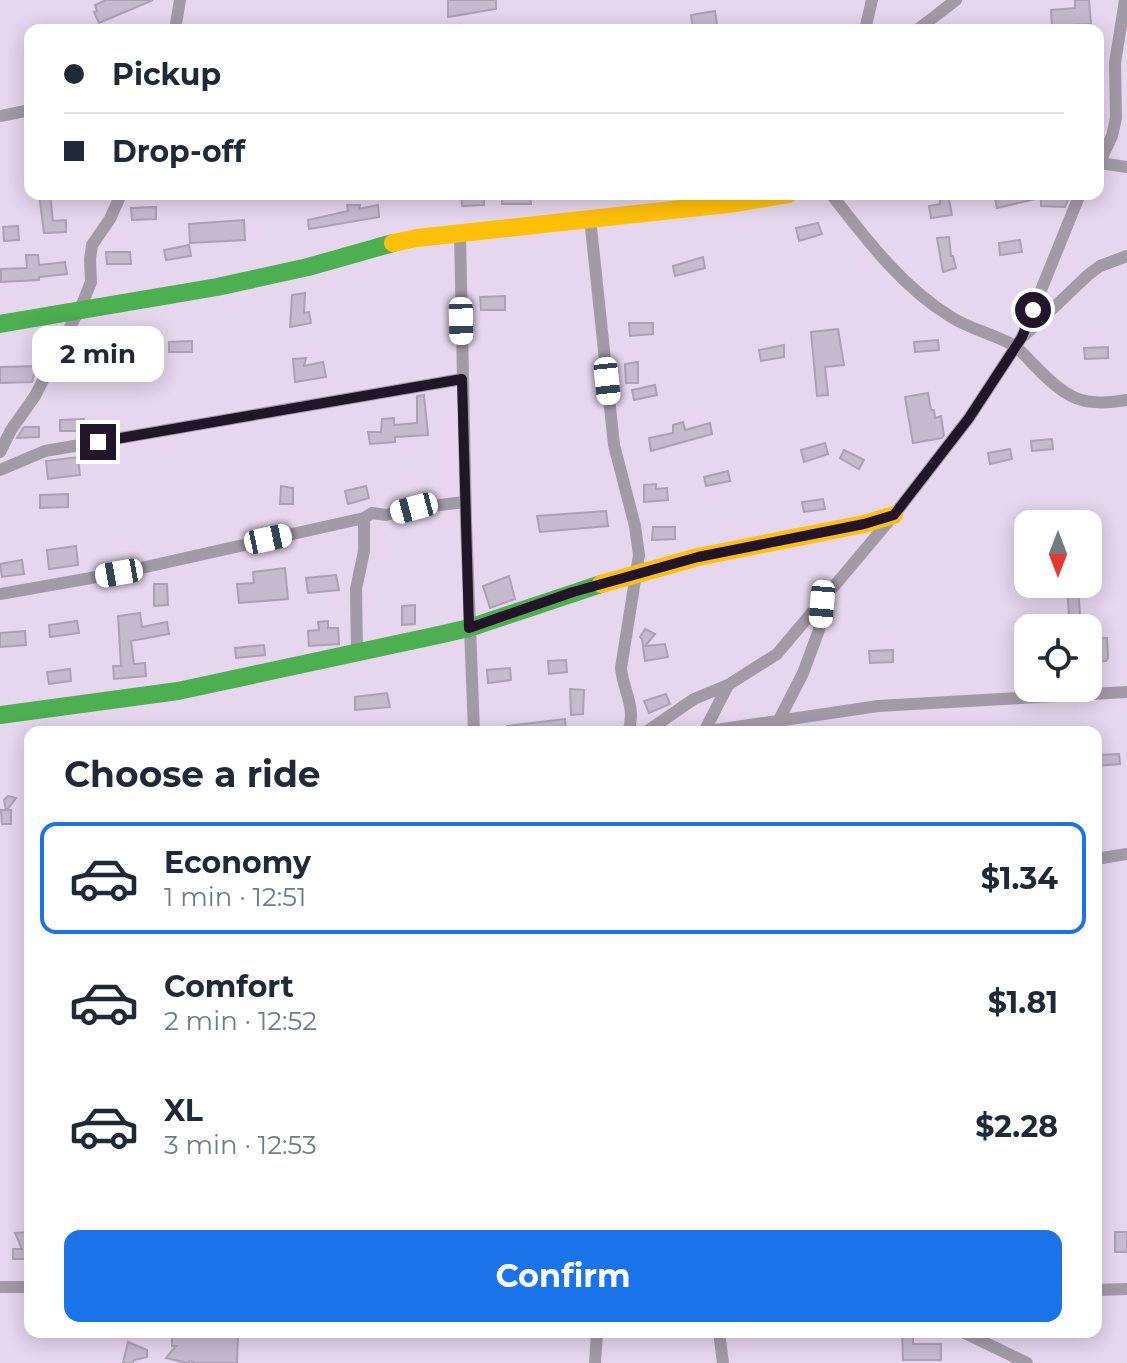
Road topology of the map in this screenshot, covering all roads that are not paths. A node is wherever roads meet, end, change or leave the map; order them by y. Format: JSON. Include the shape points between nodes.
{"nodes":[{"id":1,"x":180,"y":0,"type":"edge"},
{"id":2,"x":872,"y":0,"type":"edge"},
{"id":3,"x":956,"y":0,"type":"edge"},
{"id":4,"x":1125,"y":0,"type":"edge"},
{"id":5,"x":176,"y":24,"type":"edge"},
{"id":6,"x":866,"y":24,"type":"edge"},
{"id":7,"x":925,"y":24,"type":"edge"},
{"id":8,"x":24,"y":111,"type":"edge"},
{"id":9,"x":0,"y":116,"type":"edge"},
{"id":10,"x":1104,"y":154,"type":"edge"},
{"id":11,"x":1104,"y":165,"type":"edge"},
{"id":12,"x":1127,"y":167,"type":"edge"},
{"id":13,"x":118,"y":200,"type":"edge"},
{"id":14,"x":754,"y":200,"type":"edge"},
{"id":15,"x":836,"y":200,"type":"edge"},
{"id":16,"x":1078,"y":200,"type":"edge"},
{"id":17,"x":590,"y":218,"type":"junction"},
{"id":18,"x":460,"y":234,"type":"junction"},
{"id":19,"x":1127,"y":256,"type":"edge"},
{"id":20,"x":78,"y":311,"type":"junction"},
{"id":21,"x":0,"y":324,"type":"edge"},
{"id":22,"x":1019,"y":342,"type":"junction"},
{"id":23,"x":462,"y":379,"type":"junction"},
{"id":24,"x":1127,"y":400,"type":"edge"},
{"id":25,"x":0,"y":452,"type":"edge"},
{"id":26,"x":0,"y":470,"type":"edge"},
{"id":27,"x":465,"y":502,"type":"junction"},
{"id":28,"x":894,"y":515,"type":"junction"},
{"id":29,"x":364,"y":518,"type":"junction"},
{"id":30,"x":637,"y":573,"type":"junction"},
{"id":31,"x":0,"y":594,"type":"edge"},
{"id":32,"x":822,"y":604,"type":"junction"},
{"id":33,"x":469,"y":628,"type":"junction"},
{"id":34,"x":357,"y":653,"type":"junction"},
{"id":35,"x":728,"y":685,"type":"junction"},
{"id":36,"x":1127,"y":692,"type":"edge"},
{"id":37,"x":0,"y":715,"type":"edge"},
{"id":38,"x":779,"y":720,"type":"junction"},
{"id":39,"x":474,"y":726,"type":"edge"},
{"id":40,"x":631,"y":726,"type":"edge"},
{"id":41,"x":655,"y":726,"type":"edge"},
{"id":42,"x":707,"y":726,"type":"edge"},
{"id":43,"x":742,"y":726,"type":"edge"},
{"id":44,"x":769,"y":726,"type":"edge"},
{"id":45,"x":1127,"y":854,"type":"edge"},
{"id":46,"x":1102,"y":858,"type":"edge"},
{"id":47,"x":0,"y":1287,"type":"edge"},
{"id":48,"x":24,"y":1287,"type":"edge"},
{"id":49,"x":1127,"y":1289,"type":"edge"},
{"id":50,"x":1102,"y":1290,"type":"edge"},
{"id":51,"x":597,"y":1338,"type":"edge"},
{"id":52,"x":720,"y":1338,"type":"edge"},
{"id":53,"x":975,"y":1338,"type":"edge"},
{"id":54,"x":595,"y":1363,"type":"edge"},
{"id":55,"x":723,"y":1363,"type":"edge"},
{"id":56,"x":1027,"y":1363,"type":"edge"}],
"edges":[{"from":1,"to":5,"type":"street"},
{"from":2,"to":6,"type":"street"},
{"from":3,"to":7,"type":"street"},
{"from":4,"to":10,"type":"street","via":[[1115,63],[1116,118]]},
{"from":8,"to":9,"type":"street"},
{"from":11,"to":12,"type":"street"},
{"from":13,"to":20,"type":"street","via":[[92,245],[91,282]]},
{"from":14,"to":17,"type":"street"},
{"from":15,"to":22,"type":"street","via":[[886,261],[928,300],[952,318]]},
{"from":16,"to":22,"type":"street"},
{"from":17,"to":18,"type":"street"},
{"from":17,"to":30,"type":"street","via":[[614,445],[635,526]]},
{"from":18,"to":20,"type":"street","via":[[417,238],[308,267]]},
{"from":18,"to":23,"type":"street"},
{"from":19,"to":22,"type":"street","via":[[1100,266]]},
{"from":20,"to":21,"type":"street"},
{"from":20,"to":25,"type":"street"},
{"from":22,"to":24,"type":"street","via":[[1046,378],[1069,396],[1097,405]]},
{"from":22,"to":28,"type":"street"},
{"from":23,"to":26,"type":"street","via":[[45,451]]},
{"from":23,"to":27,"type":"street"},
{"from":27,"to":29,"type":"street"},
{"from":27,"to":33,"type":"street"},
{"from":28,"to":30,"type":"street"},
{"from":28,"to":32,"type":"street"},
{"from":29,"to":31,"type":"street"},
{"from":29,"to":34,"type":"street","via":[[356,589]]},
{"from":30,"to":33,"type":"street"},
{"from":30,"to":40,"type":"street","via":[[621,668],[631,702]]},
{"from":32,"to":35,"type":"street","via":[[777,654]]},
{"from":32,"to":38,"type":"street","via":[[819,630]]},
{"from":33,"to":34,"type":"street"},
{"from":33,"to":39,"type":"street"},
{"from":34,"to":37,"type":"street","via":[[178,691]]},
{"from":35,"to":41,"type":"street","via":[[694,699]]},
{"from":35,"to":42,"type":"street"},
{"from":36,"to":38,"type":"street","via":[[878,706]]},
{"from":38,"to":43,"type":"street"},
{"from":38,"to":44,"type":"street"},
{"from":45,"to":46,"type":"street"},
{"from":47,"to":48,"type":"street"},
{"from":49,"to":50,"type":"street"},
{"from":51,"to":54,"type":"street"},
{"from":52,"to":55,"type":"street"},
{"from":53,"to":56,"type":"street"}]}
